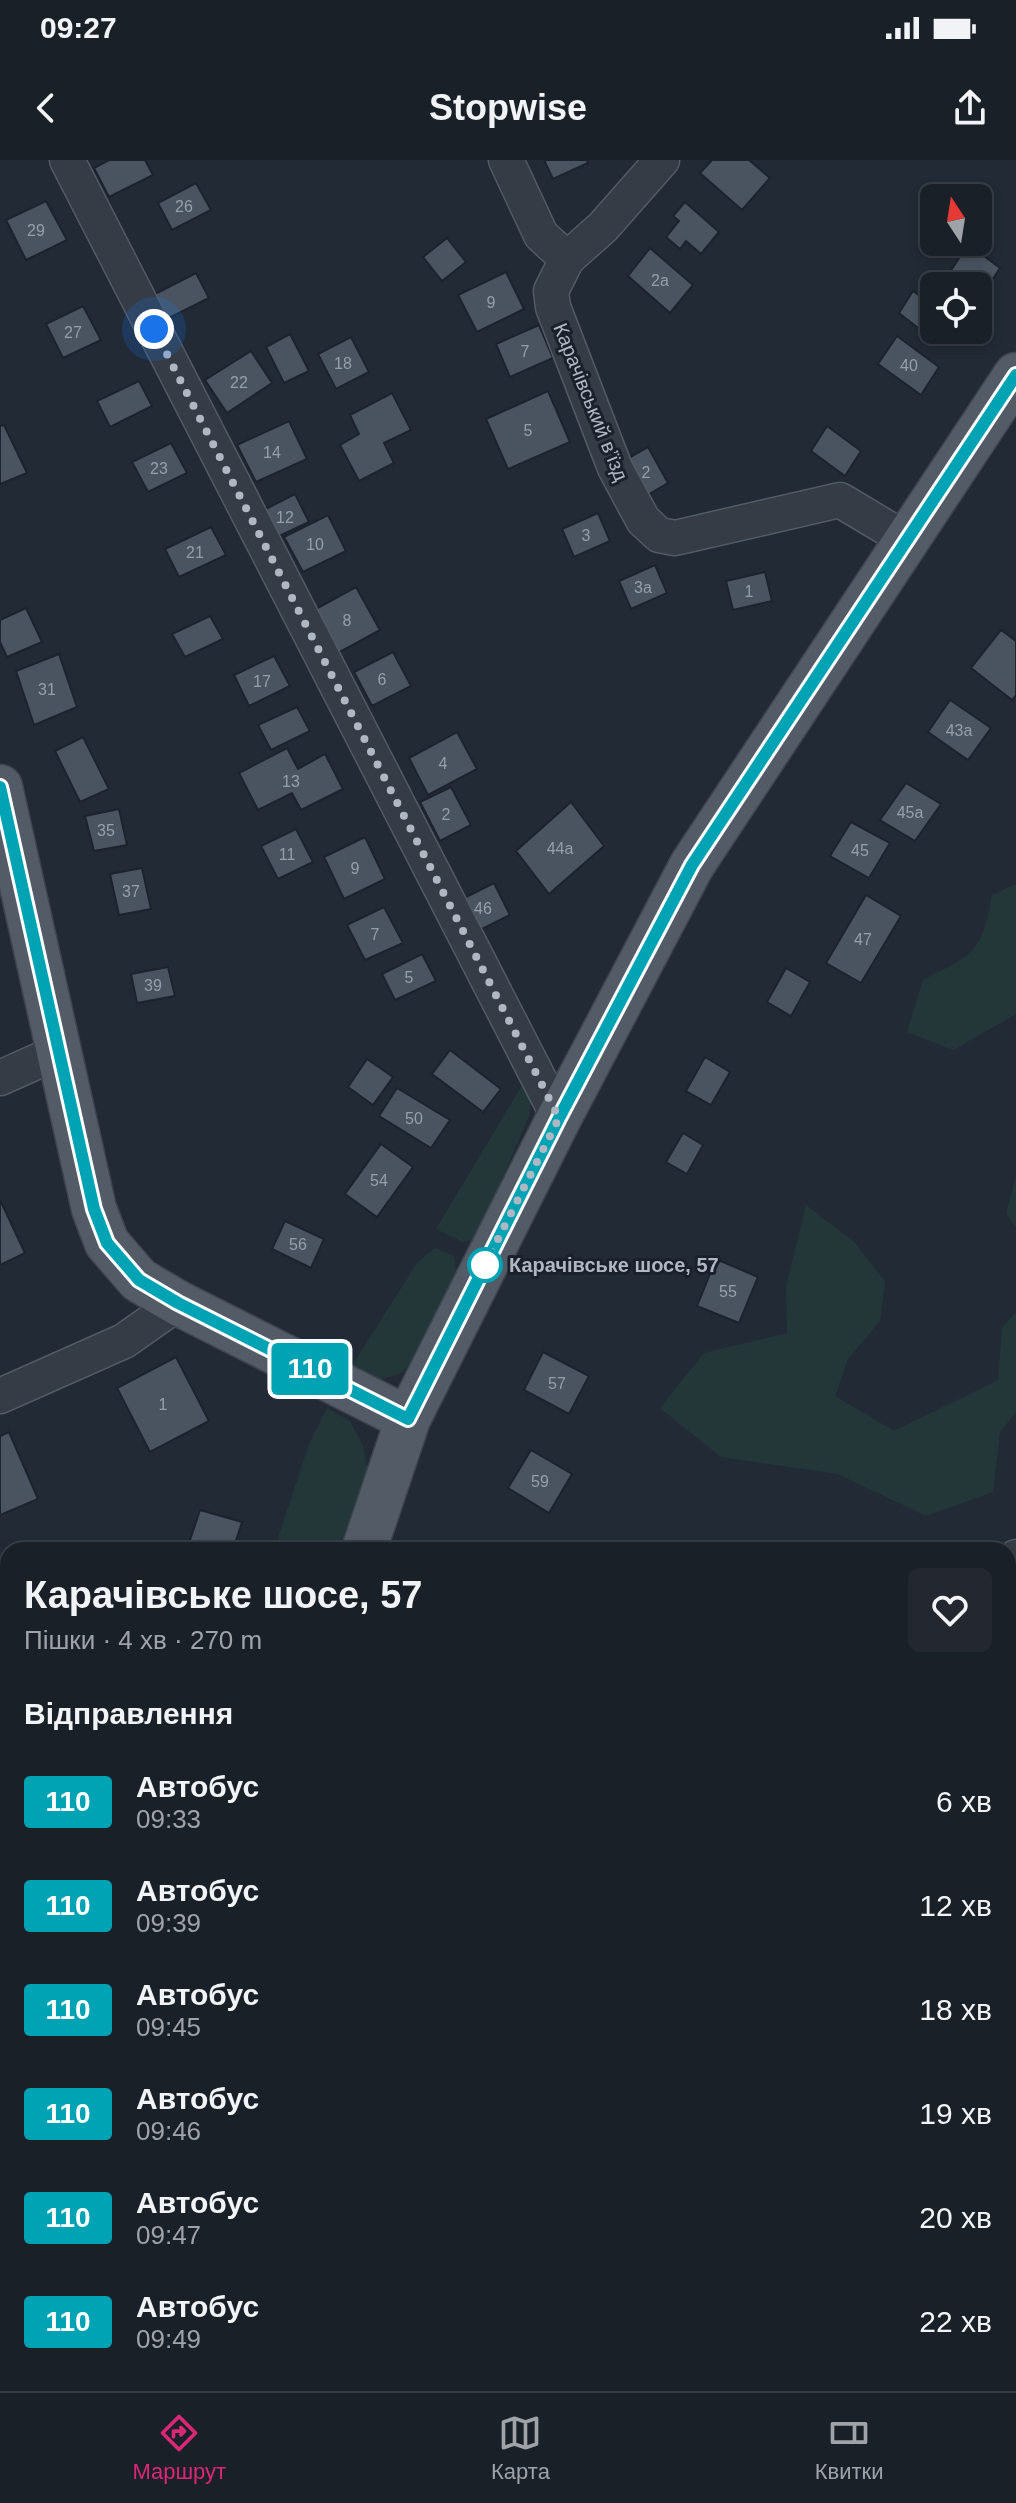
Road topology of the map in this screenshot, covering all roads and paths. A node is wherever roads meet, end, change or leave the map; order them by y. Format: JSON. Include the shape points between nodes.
{"nodes":[{"id":1,"x":67,"y":160,"type":"edge"},
{"id":2,"x":506,"y":160,"type":"edge"},
{"id":3,"x":662,"y":160,"type":"edge"},
{"id":4,"x":567,"y":259,"type":"junction"},
{"id":5,"x":1016,"y":375,"type":"edge"},
{"id":6,"x":907,"y":540,"type":"junction"},
{"id":7,"x":3,"y":806,"type":"edge"},
{"id":8,"x":58,"y":1052,"type":"junction"},
{"id":9,"x":0,"y":1078,"type":"edge"},
{"id":10,"x":559,"y":1118,"type":"junction"},
{"id":11,"x":178,"y":1303,"type":"junction"},
{"id":12,"x":0,"y":1396,"type":"edge"},
{"id":13,"x":408,"y":1419,"type":"junction"},
{"id":14,"x":367,"y":1542,"type":"edge"}],
"edges":[{"from":1,"to":10,"type":"street"},
{"from":2,"to":4,"type":"street","via":[[541,235]]},
{"from":3,"to":4,"type":"street"},
{"from":4,"to":6,"type":"street","name":"Карачівський в’їзд","via":[[551,291],[553,307],[615,468],[643,520],[659,535],[675,538],[840,500]]},
{"from":5,"to":6,"type":"main road"},
{"from":6,"to":10,"type":"main road","via":[[692,865]]},
{"from":7,"to":8,"type":"main road"},
{"from":8,"to":9,"type":"street"},
{"from":8,"to":11,"type":"main road","via":[[94,1209],[107,1243],[139,1280]]},
{"from":10,"to":13,"type":"main road"},
{"from":11,"to":12,"type":"street","via":[[124,1341]]},
{"from":11,"to":13,"type":"main road"},
{"from":13,"to":14,"type":"main road"}]}
